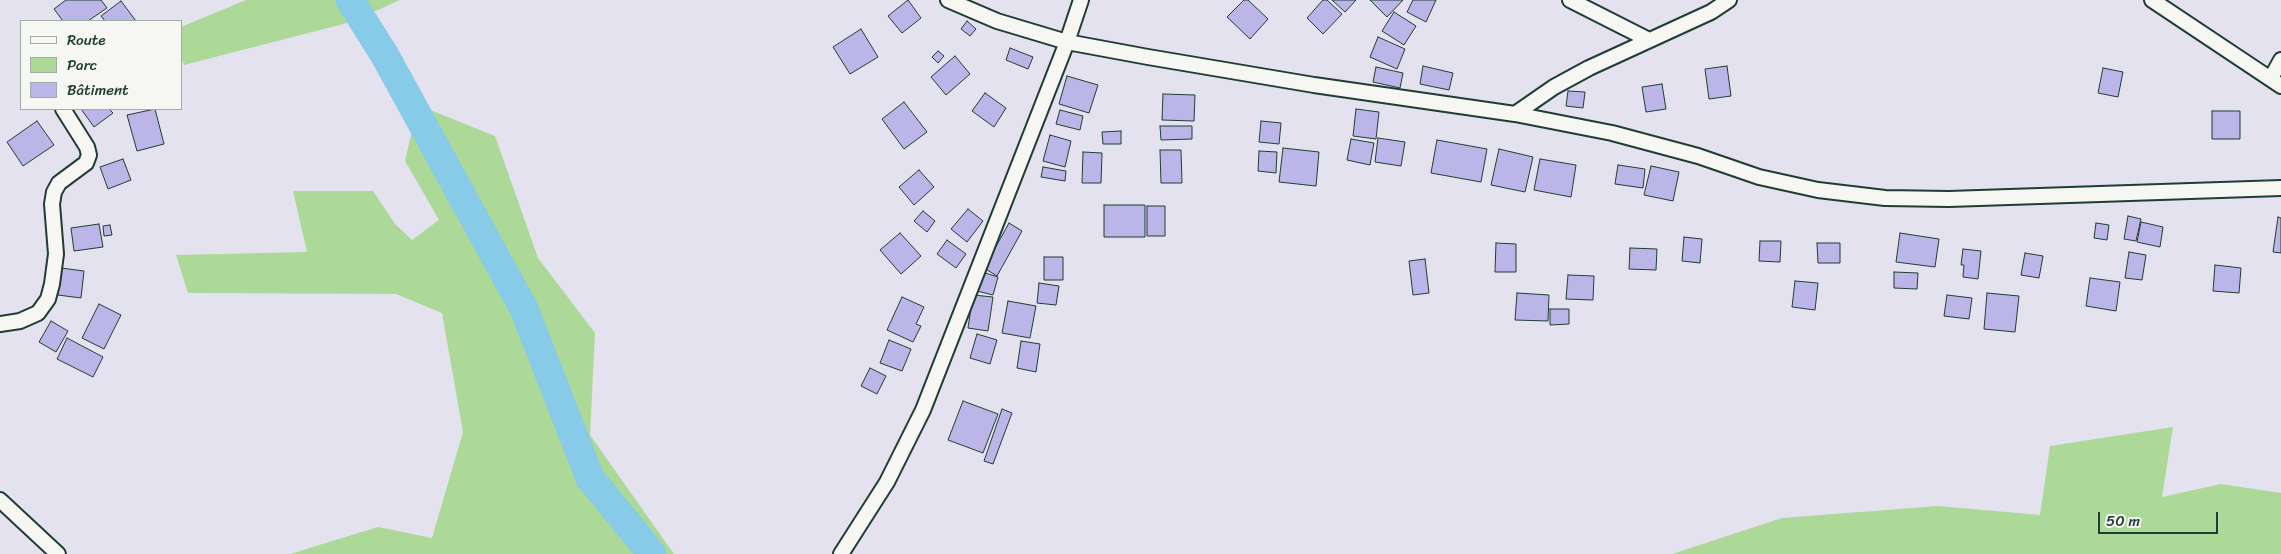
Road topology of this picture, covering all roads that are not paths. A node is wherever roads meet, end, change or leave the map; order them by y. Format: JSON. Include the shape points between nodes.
{"nodes":[{"id":1,"x":948,"y":0,"type":"edge"},
{"id":2,"x":1081,"y":0,"type":"edge"},
{"id":3,"x":1570,"y":0,"type":"edge"},
{"id":4,"x":1729,"y":0,"type":"edge"},
{"id":5,"x":2152,"y":0,"type":"edge"},
{"id":6,"x":1650,"y":40,"type":"junction"},
{"id":7,"x":1067,"y":42,"type":"junction"},
{"id":8,"x":2281,"y":60,"type":"edge"},
{"id":9,"x":2276,"y":82,"type":"edge"},
{"id":10,"x":64,"y":110,"type":"edge"},
{"id":11,"x":1515,"y":114,"type":"junction"},
{"id":12,"x":2281,"y":188,"type":"edge"},
{"id":13,"x":0,"y":324,"type":"edge"},
{"id":14,"x":0,"y":500,"type":"edge"},
{"id":15,"x":58,"y":554,"type":"edge"},
{"id":16,"x":841,"y":554,"type":"edge"}],
"edges":[{"from":1,"to":7,"type":"street","via":[[997,21]]},
{"from":2,"to":7,"type":"street"},
{"from":3,"to":6,"type":"street"},
{"from":4,"to":6,"type":"street","via":[[1711,12]]},
{"from":5,"to":9,"type":"street"},
{"from":6,"to":11,"type":"street","via":[[1554,87]]},
{"from":7,"to":11,"type":"street","via":[[1148,58]]},
{"from":7,"to":16,"type":"street","via":[[923,410],[887,482]]},
{"from":8,"to":9,"type":"street"},
{"from":10,"to":13,"type":"street","via":[[89,155],[86,163],[59,183],[54,192],[56,254],[48,299],[38,313],[20,321]]},
{"from":11,"to":12,"type":"street","via":[[1612,133],[1791,185],[1885,198],[1949,199]]},
{"from":14,"to":15,"type":"street"}]}
